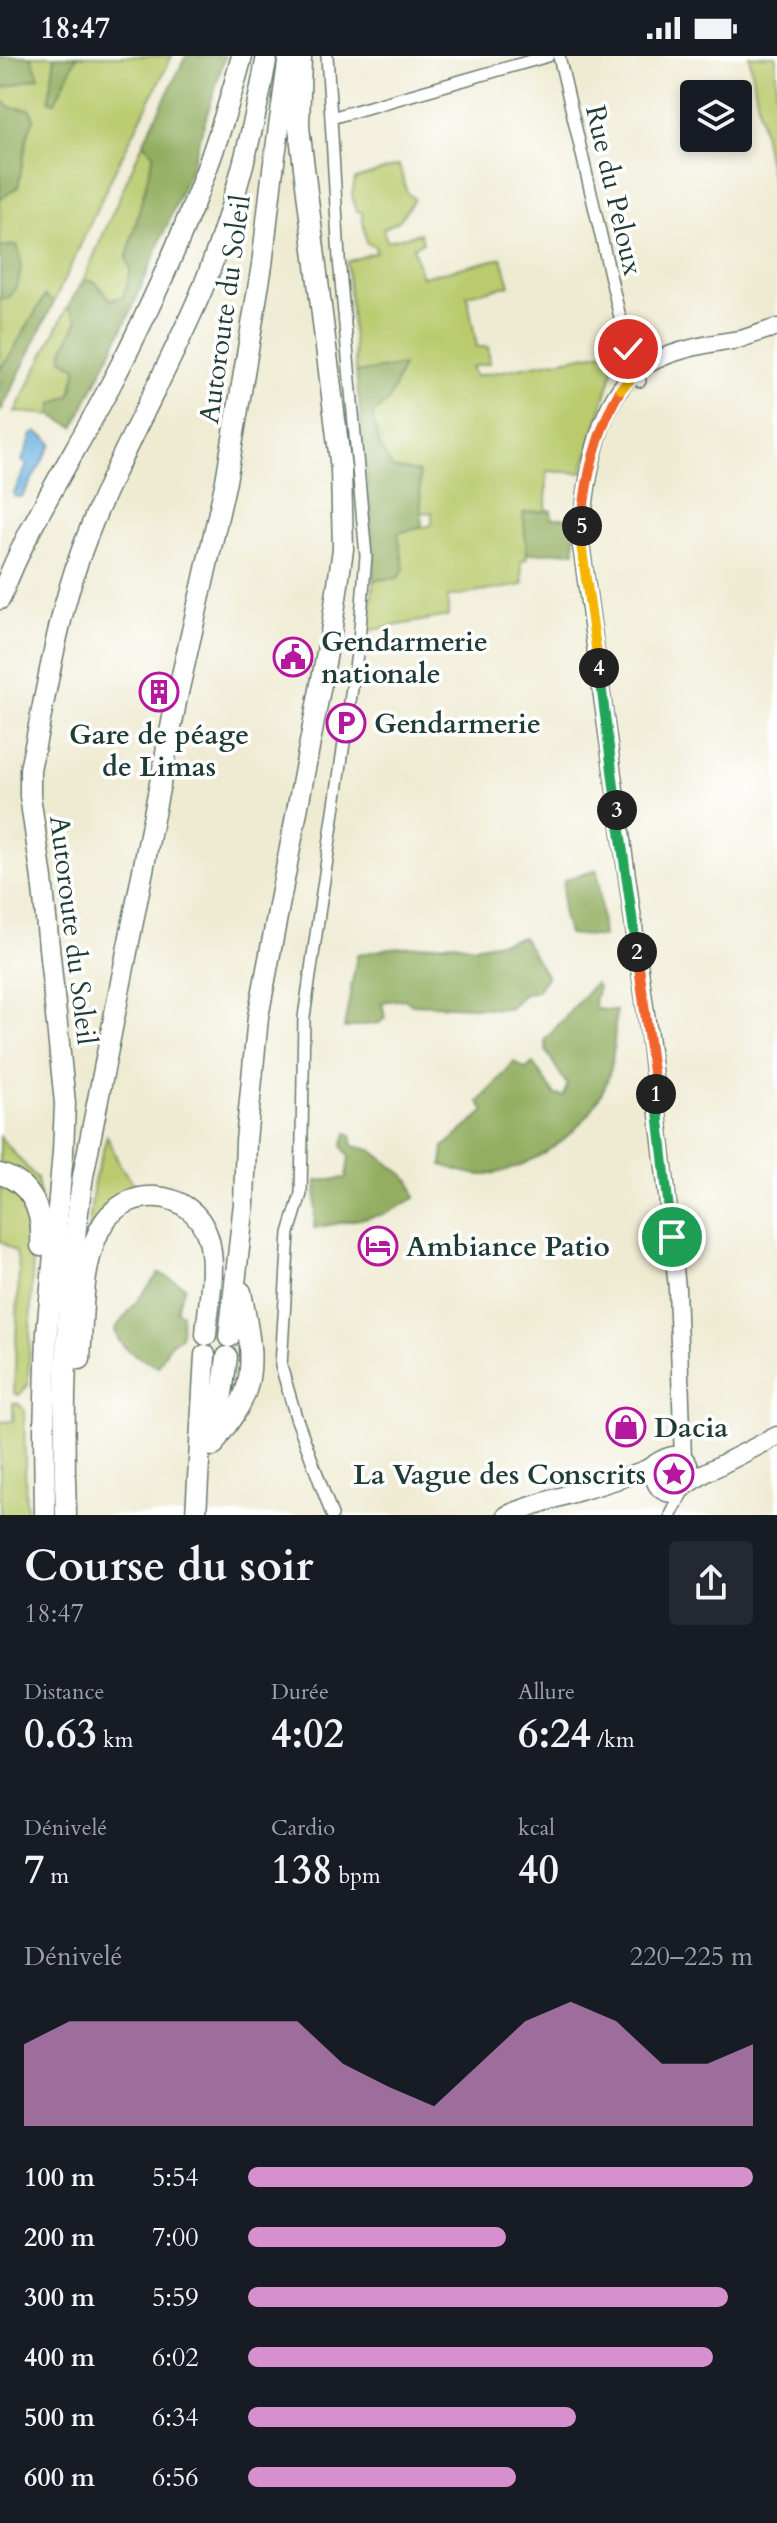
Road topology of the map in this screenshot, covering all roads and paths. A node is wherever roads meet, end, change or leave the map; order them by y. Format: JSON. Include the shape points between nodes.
{"nodes":[{"id":1,"x":242,"y":56,"type":"edge"},
{"id":2,"x":267,"y":56,"type":"edge"},
{"id":3,"x":289,"y":56,"type":"edge"},
{"id":4,"x":301,"y":56,"type":"edge"},
{"id":5,"x":327,"y":56,"type":"edge"},
{"id":6,"x":548,"y":56,"type":"edge"},
{"id":7,"x":559,"y":56,"type":"edge"},
{"id":8,"x":331,"y":118,"type":"junction"},
{"id":9,"x":777,"y":327,"type":"edge"},
{"id":10,"x":638,"y":377,"type":"junction"},
{"id":11,"x":0,"y":599,"type":"edge"},
{"id":12,"x":0,"y":1174,"type":"edge"},
{"id":13,"x":237,"y":1269,"type":"junction"},
{"id":14,"x":681,"y":1425,"type":"junction"},
{"id":15,"x":777,"y":1426,"type":"edge"},
{"id":16,"x":777,"y":1436,"type":"edge"},
{"id":17,"x":213,"y":1446,"type":"junction"},
{"id":18,"x":685,"y":1461,"type":"junction"},
{"id":19,"x":660,"y":1462,"type":"junction"},
{"id":20,"x":686,"y":1486,"type":"junction"},
{"id":21,"x":660,"y":1488,"type":"junction"},
{"id":22,"x":542,"y":1503,"type":"junction"},
{"id":23,"x":37,"y":1515,"type":"edge"},
{"id":24,"x":45,"y":1515,"type":"edge"},
{"id":25,"x":66,"y":1515,"type":"edge"},
{"id":26,"x":74,"y":1515,"type":"edge"},
{"id":27,"x":196,"y":1515,"type":"edge"},
{"id":28,"x":208,"y":1515,"type":"edge"},
{"id":29,"x":332,"y":1515,"type":"edge"},
{"id":30,"x":507,"y":1515,"type":"edge"},
{"id":31,"x":665,"y":1515,"type":"edge"},
{"id":32,"x":671,"y":1515,"type":"edge"}],
"edges":[{"from":1,"to":11,"type":"highway","via":[[202,182],[158,287]]},
{"from":2,"to":24,"type":"highway","name":"Autoroute du Soleil","via":[[224,229],[198,298],[94,519],[68,590],[30,769],[65,1103],[47,1333]]},
{"from":3,"to":25,"type":"highway","name":"Autoroute du Soleil","via":[[226,481],[177,697],[83,1176],[67,1360]]},
{"from":4,"to":13,"type":"highway","via":[[299,127],[341,469],[343,549],[258,1017]]},
{"from":5,"to":8,"type":"street"},
{"from":6,"to":8,"type":"street"},
{"from":7,"to":10,"type":"street","name":"Rue du Peloux"},
{"from":8,"to":29,"type":"street","via":[[366,556],[359,640],[304,1017],[301,1194],[289,1233],[281,1366]]},
{"from":9,"to":10,"type":"main road"},
{"from":10,"to":14,"type":"main road","via":[[610,425],[598,465],[587,546],[666,1179],[677,1288]]},
{"from":12,"to":23,"type":"highway","via":[[28,1191],[43,1226]]},
{"from":13,"to":17,"type":"highway"},
{"from":13,"to":17,"type":"highway","via":[[250,1341],[247,1386]]},
{"from":14,"to":18,"type":"main road"},
{"from":14,"to":19,"type":"main road"},
{"from":15,"to":18,"type":"main road","via":[[715,1458]]},
{"from":16,"to":20,"type":"main road"},
{"from":17,"to":28,"type":"highway"},
{"from":18,"to":19,"type":"main road","via":[[670,1457]]},
{"from":18,"to":20,"type":"main road","via":[[691,1473]]},
{"from":19,"to":21,"type":"main road","via":[[654,1472]]},
{"from":19,"to":22,"type":"main road"},
{"from":20,"to":21,"type":"main road","via":[[671,1493]]},
{"from":20,"to":32,"type":"street"},
{"from":21,"to":22,"type":"main road","via":[[637,1484]]},
{"from":21,"to":31,"type":"street"},
{"from":22,"to":30,"type":"main road"},
{"from":26,"to":27,"type":"highway","via":[[77,1403],[90,1260],[103,1224],[120,1206],[158,1196],[183,1203],[197,1215],[211,1258]]}]}
